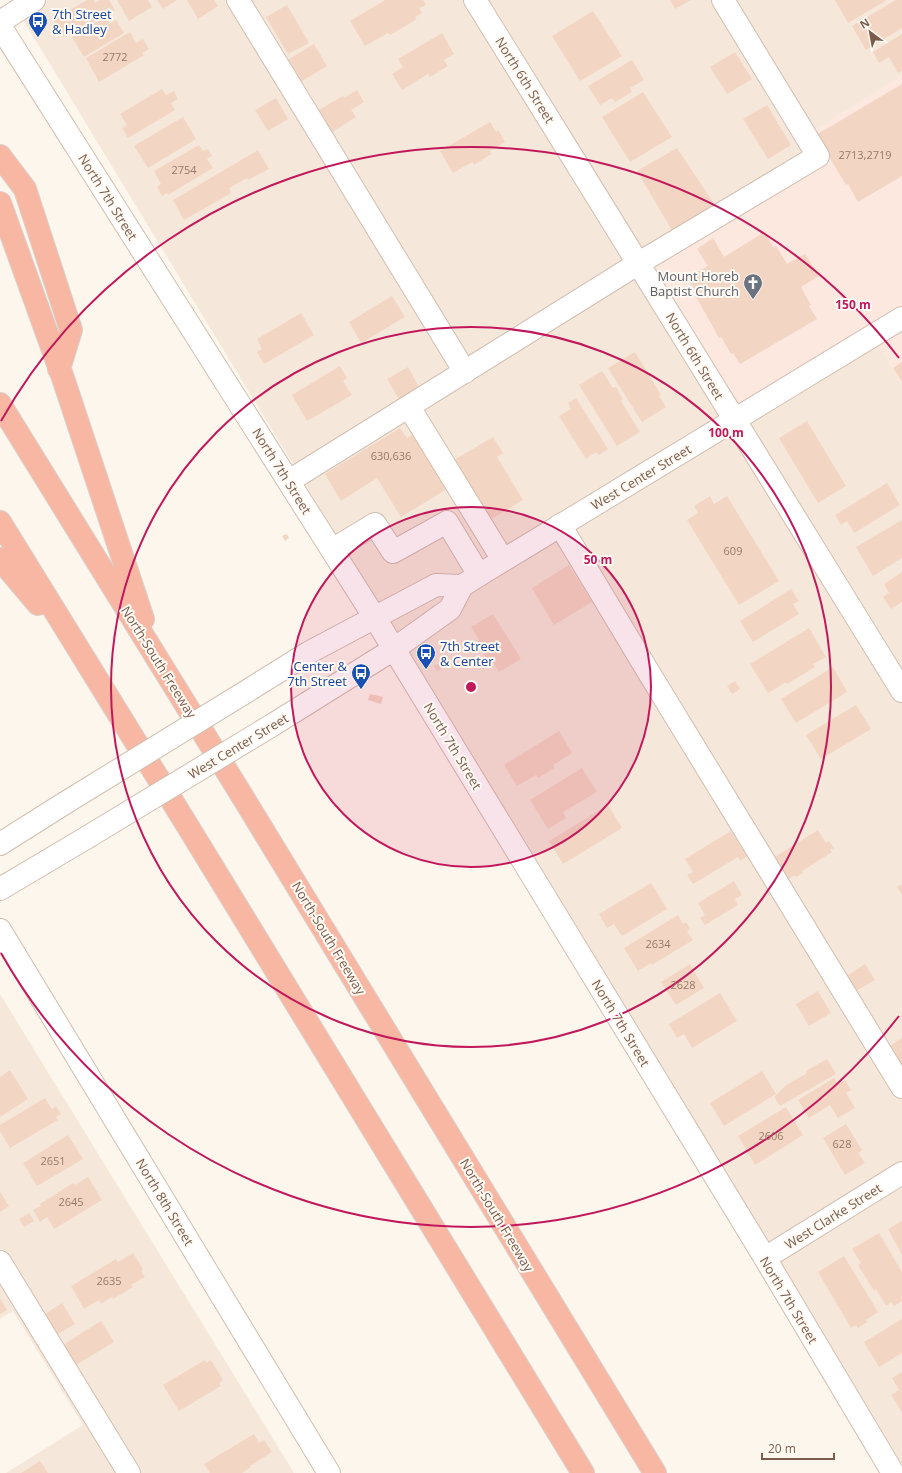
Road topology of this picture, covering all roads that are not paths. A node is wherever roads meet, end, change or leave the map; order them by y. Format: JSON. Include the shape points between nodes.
{"nodes":[{"id":1,"x":34,"y":0,"type":"edge"},
{"id":2,"x":238,"y":0,"type":"edge"},
{"id":3,"x":475,"y":0,"type":"edge"},
{"id":4,"x":723,"y":0,"type":"edge"},
{"id":5,"x":0,"y":22,"type":"edge"},
{"id":6,"x":0,"y":26,"type":"edge"},
{"id":7,"x":0,"y":156,"type":"edge"},
{"id":8,"x":0,"y":203,"type":"edge"},
{"id":9,"x":639,"y":263,"type":"junction"},
{"id":10,"x":902,"y":318,"type":"edge"},
{"id":11,"x":59,"y":369,"type":"junction"},
{"id":12,"x":465,"y":372,"type":"junction"},
{"id":13,"x":0,"y":404,"type":"edge"},
{"id":14,"x":409,"y":407,"type":"junction"},
{"id":15,"x":734,"y":420,"type":"junction"},
{"id":16,"x":288,"y":481,"type":"junction"},
{"id":17,"x":0,"y":522,"type":"edge"},
{"id":18,"x":560,"y":525,"type":"junction"},
{"id":19,"x":332,"y":550,"type":"junction"},
{"id":20,"x":0,"y":559,"type":"edge"},
{"id":21,"x":503,"y":560,"type":"junction"},
{"id":22,"x":471,"y":581,"type":"junction"},
{"id":23,"x":375,"y":618,"type":"junction"},
{"id":24,"x":394,"y":649,"type":"junction"},
{"id":25,"x":154,"y":655,"type":"junction"},
{"id":26,"x":88,"y":664,"type":"junction"},
{"id":27,"x":902,"y":691,"type":"edge"},
{"id":28,"x":0,"y":844,"type":"edge"},
{"id":29,"x":0,"y":889,"type":"edge"},
{"id":30,"x":0,"y":930,"type":"edge"},
{"id":31,"x":902,"y":1088,"type":"edge"},
{"id":32,"x":902,"y":1173,"type":"edge"},
{"id":33,"x":765,"y":1258,"type":"junction"},
{"id":34,"x":0,"y":1262,"type":"edge"},
{"id":35,"x":129,"y":1473,"type":"edge"},
{"id":36,"x":329,"y":1473,"type":"edge"},
{"id":37,"x":584,"y":1473,"type":"edge"},
{"id":38,"x":655,"y":1473,"type":"edge"},
{"id":39,"x":893,"y":1473,"type":"edge"}],
"edges":[{"from":1,"to":5,"type":"street"},
{"from":2,"to":12,"type":"street"},
{"from":3,"to":9,"type":"street","name":"North 6th Street"},
{"from":4,"to":9,"type":"street","via":[[818,156]]},
{"from":6,"to":16,"type":"street","name":"North 7th Street"},
{"from":7,"to":11,"type":"highway","via":[[25,189],[71,330]]},
{"from":8,"to":11,"type":"highway"},
{"from":9,"to":12,"type":"street"},
{"from":9,"to":15,"type":"street","name":"North 6th Street"},
{"from":10,"to":15,"type":"street","name":"West Center Street"},
{"from":11,"to":25,"type":"highway"},
{"from":12,"to":14,"type":"street"},
{"from":13,"to":25,"type":"highway","name":"North-South Freeway"},
{"from":14,"to":16,"type":"street"},
{"from":14,"to":21,"type":"street"},
{"from":15,"to":18,"type":"street","name":"West Center Street"},
{"from":15,"to":27,"type":"street","name":"North 6th Street"},
{"from":16,"to":19,"type":"street","name":"North 7th Street"},
{"from":17,"to":26,"type":"highway"},
{"from":18,"to":21,"type":"street","name":"West Center Street"},
{"from":18,"to":31,"type":"street"},
{"from":19,"to":22,"type":"street","via":[[375,524],[393,552],[447,522]]},
{"from":19,"to":23,"type":"street","name":"North 7th Street"},
{"from":20,"to":26,"type":"highway"},
{"from":21,"to":22,"type":"street","name":"West Center Street"},
{"from":22,"to":23,"type":"street","via":[[436,585]]},
{"from":22,"to":24,"type":"street","name":"West Center Street","via":[[450,609]]},
{"from":23,"to":24,"type":"street","name":"North 7th Street"},
{"from":23,"to":28,"type":"street","bridge":true,"via":[[308,653]]},
{"from":24,"to":29,"type":"street","name":"West Center Street","bridge":true},
{"from":24,"to":33,"type":"street","name":"North 7th Street"},
{"from":25,"to":38,"type":"highway","name":"North-South Freeway"},
{"from":26,"to":37,"type":"highway"},
{"from":30,"to":36,"type":"street","name":"North 8th Street"},
{"from":32,"to":33,"type":"street","name":"West Clarke Street"},
{"from":33,"to":39,"type":"street","name":"North 7th Street"},
{"from":34,"to":35,"type":"street"}]}
